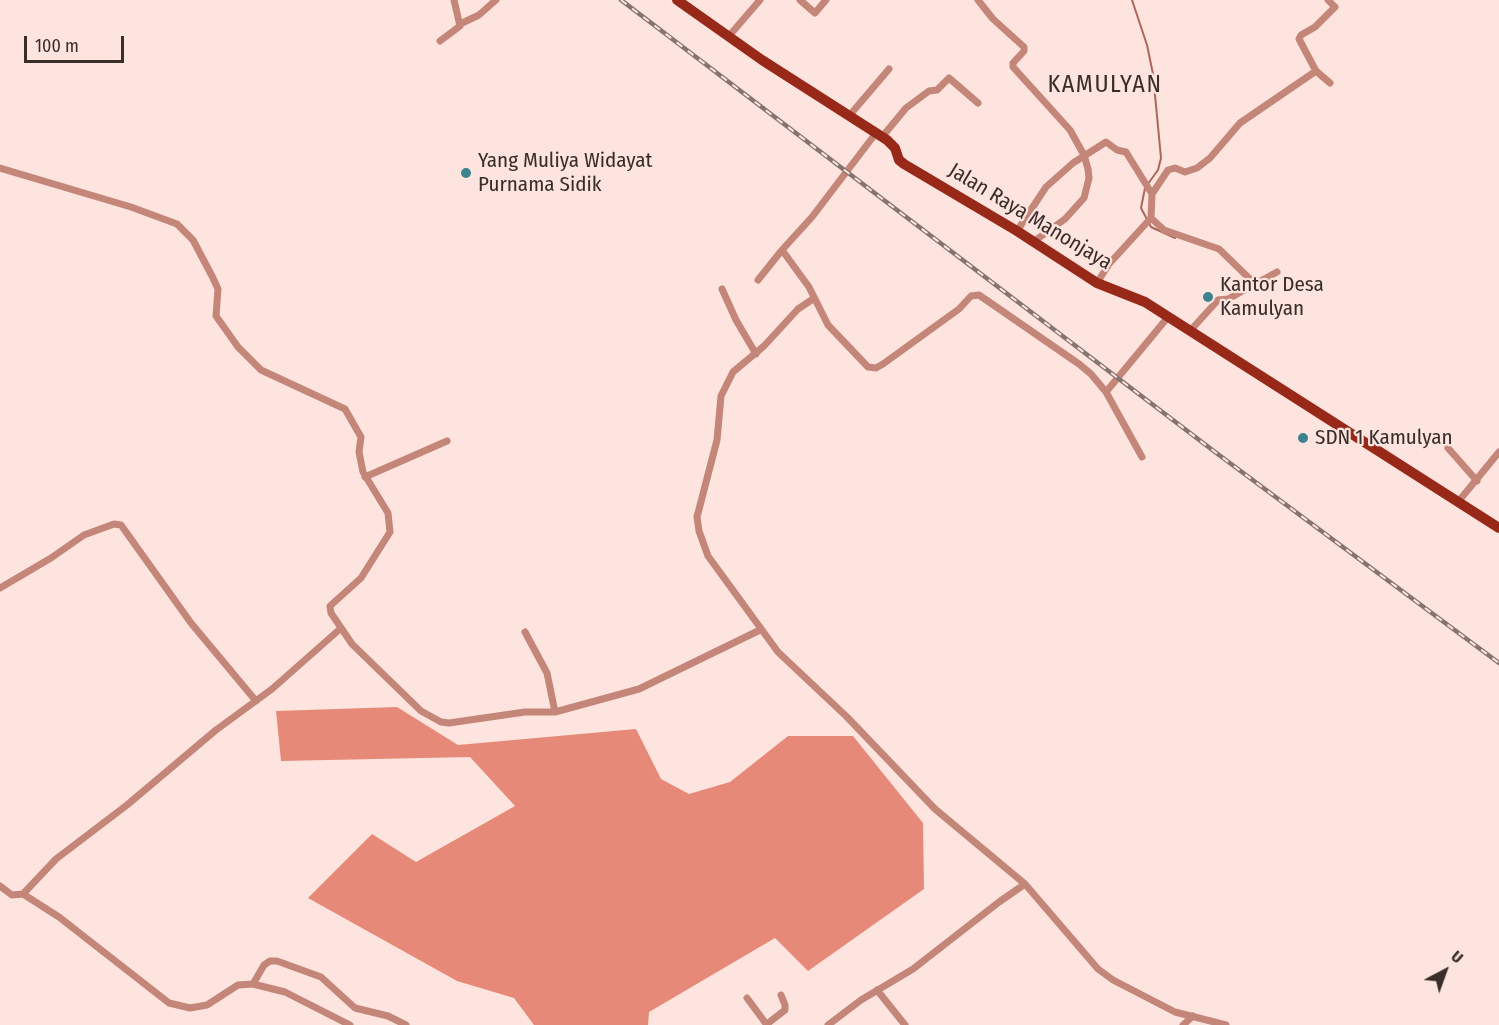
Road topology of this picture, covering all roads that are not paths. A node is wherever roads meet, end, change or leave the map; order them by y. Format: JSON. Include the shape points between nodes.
{"nodes":[{"id":1,"x":454,"y":0,"type":"edge"},
{"id":2,"x":496,"y":0,"type":"edge"},
{"id":3,"x":677,"y":0,"type":"edge"},
{"id":4,"x":760,"y":0,"type":"edge"},
{"id":5,"x":800,"y":0,"type":"edge"},
{"id":6,"x":826,"y":0,"type":"edge"},
{"id":7,"x":978,"y":0,"type":"edge"},
{"id":8,"x":1328,"y":0,"type":"edge"},
{"id":9,"x":460,"y":24,"type":"junction"},
{"id":10,"x":729,"y":36,"type":"junction"},
{"id":11,"x":440,"y":41,"type":"dead end"},
{"id":12,"x":889,"y":69,"type":"dead end"},
{"id":13,"x":1316,"y":70,"type":"junction"},
{"id":14,"x":1330,"y":83,"type":"dead end"},
{"id":15,"x":978,"y":103,"type":"dead end"},
{"id":16,"x":849,"y":116,"type":"junction"},
{"id":17,"x":879,"y":135,"type":"junction"},
{"id":18,"x":1084,"y":155,"type":"junction"},
{"id":19,"x":0,"y":168,"type":"edge"},
{"id":20,"x":1148,"y":189,"type":"junction"},
{"id":21,"x":1151,"y":218,"type":"junction"},
{"id":22,"x":1017,"y":231,"type":"junction"},
{"id":23,"x":1033,"y":242,"type":"junction"},
{"id":24,"x":782,"y":250,"type":"junction"},
{"id":25,"x":1277,"y":272,"type":"dead end"},
{"id":26,"x":758,"y":280,"type":"dead end"},
{"id":27,"x":1097,"y":283,"type":"junction"},
{"id":28,"x":1254,"y":283,"type":"junction"},
{"id":29,"x":722,"y":289,"type":"dead end"},
{"id":30,"x":813,"y":299,"type":"junction"},
{"id":31,"x":1168,"y":317,"type":"junction"},
{"id":32,"x":1190,"y":331,"type":"junction"},
{"id":33,"x":756,"y":354,"type":"junction"},
{"id":34,"x":1106,"y":392,"type":"junction"},
{"id":35,"x":447,"y":441,"type":"dead end"},
{"id":36,"x":1448,"y":448,"type":"dead end"},
{"id":37,"x":1499,"y":452,"type":"edge"},
{"id":38,"x":1142,"y":458,"type":"dead end"},
{"id":39,"x":365,"y":477,"type":"junction"},
{"id":40,"x":1477,"y":480,"type":"junction"},
{"id":41,"x":1458,"y":502,"type":"junction"},
{"id":42,"x":1499,"y":528,"type":"edge"},
{"id":43,"x":0,"y":588,"type":"edge"},
{"id":44,"x":340,"y":629,"type":"junction"},
{"id":45,"x":760,"y":630,"type":"junction"},
{"id":46,"x":525,"y":632,"type":"dead end"},
{"id":47,"x":256,"y":701,"type":"junction"},
{"id":48,"x":555,"y":712,"type":"junction"},
{"id":49,"x":1025,"y":885,"type":"junction"},
{"id":50,"x":0,"y":886,"type":"edge"},
{"id":51,"x":23,"y":894,"type":"junction"},
{"id":52,"x":253,"y":984,"type":"junction"},
{"id":53,"x":877,"y":990,"type":"junction"},
{"id":54,"x":780,"y":995,"type":"dead end"},
{"id":55,"x":747,"y":998,"type":"dead end"},
{"id":56,"x":1192,"y":1016,"type":"junction"},
{"id":57,"x":778,"y":1022,"type":"edge"},
{"id":58,"x":767,"y":1024,"type":"edge"},
{"id":59,"x":350,"y":1025,"type":"edge"},
{"id":60,"x":406,"y":1025,"type":"edge"},
{"id":61,"x":828,"y":1025,"type":"edge"},
{"id":62,"x":905,"y":1025,"type":"edge"},
{"id":63,"x":1183,"y":1025,"type":"edge"},
{"id":64,"x":1226,"y":1025,"type":"edge"}],
"edges":[{"from":1,"to":9,"type":"street"},
{"from":2,"to":9,"type":"street","via":[[479,15]]},
{"from":3,"to":10,"type":"main road","name":"Jalan Raya Manonjaya"},
{"from":4,"to":10,"type":"street"},
{"from":5,"to":6,"type":"street","via":[[815,13]]},
{"from":7,"to":18,"type":"street","via":[[1024,46],[1013,68],[1065,124]]},
{"from":8,"to":13,"type":"street","via":[[1335,7],[1299,39]]},
{"from":9,"to":11,"type":"street"},
{"from":10,"to":16,"type":"main road","name":"Jalan Raya Manonjaya"},
{"from":12,"to":16,"type":"street"},
{"from":13,"to":14,"type":"street"},
{"from":13,"to":20,"type":"street","via":[[1240,123],[1197,168],[1185,172],[1168,170]]},
{"from":15,"to":17,"type":"street","via":[[949,78],[906,108]]},
{"from":16,"to":17,"type":"main road","name":"Jalan Raya Manonjaya"},
{"from":17,"to":22,"type":"main road","name":"Jalan Raya Manonjaya","via":[[893,144],[904,164]]},
{"from":17,"to":24,"type":"street"},
{"from":18,"to":20,"type":"street","via":[[1108,142],[1126,152]]},
{"from":18,"to":22,"type":"street","via":[[1046,187]]},
{"from":18,"to":23,"type":"street","via":[[1089,178],[1085,196],[1066,218]]},
{"from":19,"to":39,"type":"street","via":[[131,207],[185,230],[218,288],[215,312],[225,331],[261,370],[345,410],[361,438],[359,452]]},
{"from":20,"to":21,"type":"street"},
{"from":21,"to":27,"type":"street","via":[[1108,264]]},
{"from":21,"to":28,"type":"street","via":[[1164,230],[1221,251]]},
{"from":22,"to":23,"type":"main road","name":"Jalan Raya Manonjaya"},
{"from":23,"to":27,"type":"main road","name":"Jalan Raya Manonjaya"},
{"from":24,"to":26,"type":"street"},
{"from":24,"to":30,"type":"street","via":[[809,287]]},
{"from":25,"to":28,"type":"street"},
{"from":27,"to":31,"type":"main road","name":"Jalan Raya Manonjaya","via":[[1145,302]]},
{"from":28,"to":32,"type":"street","via":[[1228,299],[1217,300]]},
{"from":29,"to":33,"type":"street"},
{"from":30,"to":33,"type":"street","via":[[785,321]]},
{"from":30,"to":34,"type":"street","via":[[828,325],[872,368],[945,319],[970,296],[979,295],[1079,364]]},
{"from":31,"to":32,"type":"main road","name":"Jalan Raya Manonjaya"},
{"from":31,"to":34,"type":"street"},
{"from":32,"to":41,"type":"main road","name":"Jalan Raya Manonjaya"},
{"from":33,"to":45,"type":"street","via":[[733,372],[721,396],[717,440],[697,516],[708,556]]},
{"from":34,"to":38,"type":"street"},
{"from":35,"to":39,"type":"street"},
{"from":36,"to":40,"type":"street"},
{"from":37,"to":40,"type":"street"},
{"from":39,"to":44,"type":"street","via":[[388,513],[390,531],[361,578],[330,606]]},
{"from":40,"to":41,"type":"street"},
{"from":41,"to":42,"type":"main road","name":"Jalan Raya Manonjaya"},
{"from":43,"to":47,"type":"street","via":[[84,535],[121,525],[191,623]]},
{"from":44,"to":47,"type":"street"},
{"from":44,"to":48,"type":"street","via":[[421,711],[441,722]]},
{"from":45,"to":48,"type":"street","via":[[639,689]]},
{"from":45,"to":49,"type":"street","via":[[935,809]]},
{"from":46,"to":48,"type":"street","via":[[547,674]]},
{"from":47,"to":51,"type":"street","via":[[56,859]]},
{"from":49,"to":53,"type":"street","via":[[913,969]]},
{"from":49,"to":56,"type":"street","via":[[1098,969],[1175,1012]]},
{"from":50,"to":51,"type":"street","via":[[12,895]]},
{"from":51,"to":52,"type":"street","via":[[169,1003],[190,1008],[207,1005],[238,985]]},
{"from":52,"to":59,"type":"street","via":[[285,993]]},
{"from":52,"to":60,"type":"street","via":[[264,965],[277,961],[321,976],[355,1008]]},
{"from":53,"to":61,"type":"street"},
{"from":53,"to":62,"type":"street"},
{"from":54,"to":57,"type":"street","via":[[785,1006]]},
{"from":55,"to":58,"type":"street"},
{"from":56,"to":63,"type":"street"},
{"from":56,"to":64,"type":"street"},
{"from":57,"to":58,"type":"street"}]}
